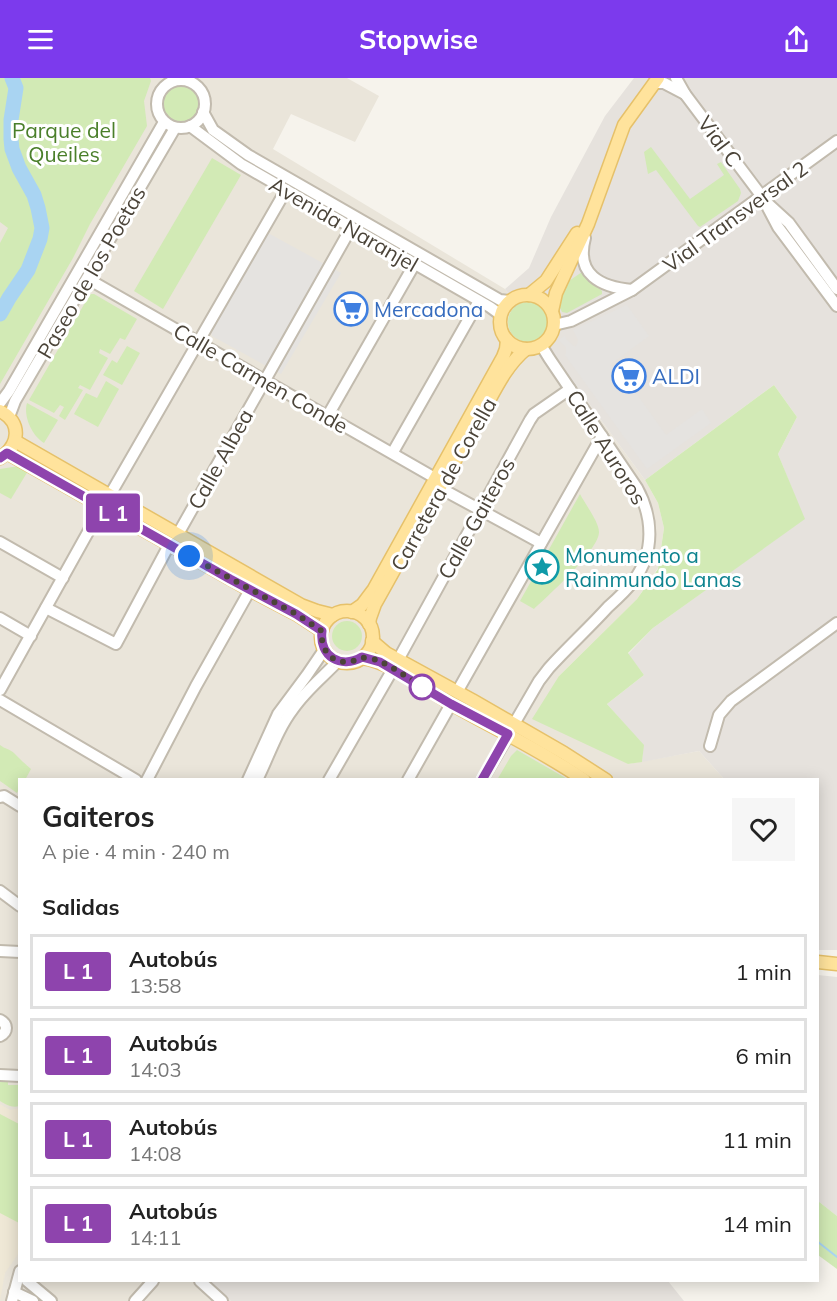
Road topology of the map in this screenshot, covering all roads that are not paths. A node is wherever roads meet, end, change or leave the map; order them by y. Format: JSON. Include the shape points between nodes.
{"nodes":[{"id":1,"x":676,"y":78,"type":"edge"},
{"id":2,"x":175,"y":79,"type":"edge"},
{"id":3,"x":654,"y":80,"type":"edge"},
{"id":4,"x":161,"y":82,"type":"edge"},
{"id":5,"x":685,"y":94,"type":"junction"},
{"id":6,"x":204,"y":112,"type":"junction"},
{"id":7,"x":164,"y":122,"type":"junction"},
{"id":8,"x":190,"y":126,"type":"junction"},
{"id":9,"x":175,"y":128,"type":"junction"},
{"id":10,"x":837,"y":141,"type":"edge"},
{"id":11,"x":286,"y":190,"type":"junction"},
{"id":12,"x":764,"y":199,"type":"junction"},
{"id":13,"x":588,"y":224,"type":"junction"},
{"id":14,"x":351,"y":228,"type":"junction"},
{"id":15,"x":414,"y":265,"type":"junction"},
{"id":16,"x":88,"y":279,"type":"junction"},
{"id":17,"x":837,"y":289,"type":"edge"},
{"id":18,"x":632,"y":291,"type":"junction"},
{"id":19,"x":529,"y":295,"type":"junction"},
{"id":20,"x":479,"y":301,"type":"junction"},
{"id":21,"x":511,"y":301,"type":"junction"},
{"id":22,"x":837,"y":306,"type":"edge"},
{"id":23,"x":552,"y":311,"type":"junction"},
{"id":24,"x":501,"y":315,"type":"junction"},
{"id":25,"x":554,"y":326,"type":"junction"},
{"id":26,"x":507,"y":340,"type":"junction"},
{"id":27,"x":198,"y":342,"type":"junction"},
{"id":28,"x":542,"y":345,"type":"junction"},
{"id":29,"x":526,"y":349,"type":"junction"},
{"id":30,"x":264,"y":380,"type":"junction"},
{"id":31,"x":570,"y":389,"type":"junction"},
{"id":32,"x":0,"y":403,"type":"edge"},
{"id":33,"x":5,"y":414,"type":"edge"},
{"id":34,"x":327,"y":417,"type":"junction"},
{"id":35,"x":602,"y":436,"type":"junction"},
{"id":36,"x":15,"y":441,"type":"junction"},
{"id":37,"x":393,"y":452,"type":"junction"},
{"id":38,"x":4,"y":455,"type":"edge"},
{"id":39,"x":437,"y":483,"type":"junction"},
{"id":40,"x":110,"y":495,"type":"junction"},
{"id":41,"x":102,"y":507,"type":"junction"},
{"id":42,"x":481,"y":510,"type":"junction"},
{"id":43,"x":178,"y":534,"type":"junction"},
{"id":44,"x":0,"y":542,"type":"edge"},
{"id":45,"x":541,"y":543,"type":"junction"},
{"id":46,"x":169,"y":545,"type":"junction"},
{"id":47,"x":63,"y":578,"type":"junction"},
{"id":48,"x":250,"y":590,"type":"junction"},
{"id":49,"x":46,"y":608,"type":"junction"},
{"id":50,"x":352,"y":612,"type":"junction"},
{"id":51,"x":333,"y":615,"type":"junction"},
{"id":52,"x":0,"y":618,"type":"edge"},
{"id":53,"x":837,"y":623,"type":"edge"},
{"id":54,"x":369,"y":624,"type":"junction"},
{"id":55,"x":322,"y":631,"type":"junction"},
{"id":56,"x":31,"y":636,"type":"junction"},
{"id":57,"x":372,"y":641,"type":"junction"},
{"id":58,"x":324,"y":650,"type":"junction"},
{"id":59,"x":362,"y":657,"type":"junction"},
{"id":60,"x":338,"y":661,"type":"junction"},
{"id":61,"x":395,"y":664,"type":"junction"},
{"id":62,"x":0,"y":690,"type":"edge"},
{"id":63,"x":457,"y":692,"type":"junction"},
{"id":64,"x":0,"y":700,"type":"edge"},
{"id":65,"x":451,"y":704,"type":"junction"},
{"id":66,"x":511,"y":729,"type":"junction"},
{"id":67,"x":710,"y":746,"type":"dead end"},
{"id":68,"x":133,"y":778,"type":"edge"},
{"id":69,"x":148,"y":778,"type":"edge"},
{"id":70,"x":249,"y":778,"type":"edge"},
{"id":71,"x":258,"y":778,"type":"edge"},
{"id":72,"x":330,"y":778,"type":"edge"},
{"id":73,"x":409,"y":778,"type":"edge"},
{"id":74,"x":483,"y":778,"type":"edge"},
{"id":75,"x":581,"y":778,"type":"edge"},
{"id":76,"x":603,"y":778,"type":"edge"},
{"id":77,"x":0,"y":797,"type":"edge"},
{"id":78,"x":18,"y":805,"type":"edge"},
{"id":79,"x":0,"y":891,"type":"edge"},
{"id":80,"x":18,"y":904,"type":"edge"},
{"id":81,"x":0,"y":951,"type":"edge"},
{"id":82,"x":18,"y":952,"type":"edge"},
{"id":83,"x":819,"y":964,"type":"edge"},
{"id":84,"x":837,"y":966,"type":"edge"},
{"id":85,"x":18,"y":1027,"type":"edge"},
{"id":86,"x":2,"y":1028,"type":"edge"},
{"id":87,"x":0,"y":1076,"type":"edge"},
{"id":88,"x":18,"y":1076,"type":"edge"},
{"id":89,"x":19,"y":1282,"type":"edge"},
{"id":90,"x":28,"y":1282,"type":"edge"},
{"id":91,"x":152,"y":1282,"type":"edge"},
{"id":92,"x":201,"y":1282,"type":"edge"},
{"id":93,"x":13,"y":1296,"type":"edge"},
{"id":94,"x":33,"y":1301,"type":"edge"},
{"id":95,"x":51,"y":1301,"type":"edge"},
{"id":96,"x":135,"y":1301,"type":"edge"},
{"id":97,"x":222,"y":1301,"type":"edge"}],
"edges":[{"from":1,"to":5,"type":"street","name":"Vial C"},
{"from":2,"to":4,"type":"street"},
{"from":2,"to":6,"type":"street","via":[[198,86],[203,94]]},
{"from":3,"to":5,"type":"street"},
{"from":3,"to":13,"type":"main road","via":[[624,125]]},
{"from":3,"to":19,"type":"main road","via":[[633,100],[615,129],[576,236],[546,281]]},
{"from":4,"to":7,"type":"street","via":[[156,108]]},
{"from":5,"to":12,"type":"street","name":"Vial C"},
{"from":6,"to":8,"type":"street"},
{"from":6,"to":21,"type":"street","name":"Avenida Naranjel","via":[[213,130],[230,144],[500,300]]},
{"from":7,"to":9,"type":"street"},
{"from":7,"to":32,"type":"street","name":"Paseo de los Poetas"},
{"from":8,"to":9,"type":"street"},
{"from":8,"to":11,"type":"street","name":"Avenida Naranjel","via":[[241,164]]},
{"from":9,"to":16,"type":"street","name":"Paseo de los Poetas"},
{"from":10,"to":12,"type":"street","name":"Vial Transversal 2"},
{"from":11,"to":14,"type":"street","name":"Avenida Naranjel"},
{"from":11,"to":27,"type":"street"},
{"from":12,"to":17,"type":"street","name":"Vial C","via":[[789,224]]},
{"from":12,"to":18,"type":"street","name":"Vial Transversal 2"},
{"from":12,"to":22,"type":"street","name":"Vial C","via":[[778,227]]},
{"from":13,"to":18,"type":"street","via":[[582,257],[589,272],[609,287]]},
{"from":13,"to":23,"type":"main road","via":[[562,277]]},
{"from":14,"to":15,"type":"street","name":"Avenida Naranjel"},
{"from":14,"to":30,"type":"street","name":"Calle Albea"},
{"from":15,"to":20,"type":"street","name":"Avenida Naranjel"},
{"from":15,"to":34,"type":"street"},
{"from":16,"to":27,"type":"street","name":"Calle Carmen Conde"},
{"from":16,"to":33,"type":"street","name":"Paseo de los Poetas"},
{"from":18,"to":25,"type":"street","name":"Vial Transversal 2"},
{"from":19,"to":21,"type":"main road"},
{"from":19,"to":23,"type":"main road","via":[[541,299]]},
{"from":20,"to":24,"type":"street","name":"Avenida Naranjel"},
{"from":20,"to":37,"type":"street"},
{"from":21,"to":24,"type":"main road"},
{"from":23,"to":25,"type":"main road"},
{"from":24,"to":26,"type":"main road"},
{"from":25,"to":28,"type":"main road"},
{"from":26,"to":29,"type":"main road"},
{"from":26,"to":39,"type":"main road","name":"Carretera de Corella","via":[[503,357]]},
{"from":27,"to":30,"type":"street","name":"Calle Carmen Conde"},
{"from":27,"to":40,"type":"street"},
{"from":28,"to":29,"type":"main road"},
{"from":28,"to":31,"type":"street","name":"Calle Auroros"},
{"from":29,"to":39,"type":"main road","name":"Carretera de Corella","via":[[515,359]]},
{"from":30,"to":34,"type":"street","name":"Calle Carmen Conde"},
{"from":30,"to":43,"type":"street","name":"Calle Albea"},
{"from":31,"to":35,"type":"street","name":"Calle Auroros"},
{"from":31,"to":42,"type":"street","name":"Calle Gaiteros","via":[[534,414]]},
{"from":33,"to":36,"type":"main road","via":[[14,424]]},
{"from":34,"to":37,"type":"street","name":"Calle Carmen Conde"},
{"from":35,"to":45,"type":"street"},
{"from":35,"to":66,"type":"street","name":"Calle Auroros","via":[[645,501],[650,526],[645,561],[634,580],[549,668]]},
{"from":36,"to":38,"type":"main road"},
{"from":36,"to":40,"type":"main road"},
{"from":37,"to":39,"type":"street","name":"Calle Carmen Conde"},
{"from":38,"to":41,"type":"main road"},
{"from":39,"to":42,"type":"street","name":"Calle Carmen Conde"},
{"from":39,"to":50,"type":"main road","name":"Carretera de Corella","via":[[369,596]]},
{"from":39,"to":54,"type":"main road","name":"Carretera de Corella","via":[[375,604]]},
{"from":40,"to":43,"type":"main road"},
{"from":41,"to":46,"type":"main road"},
{"from":41,"to":47,"type":"street"},
{"from":42,"to":45,"type":"street","name":"Calle Carmen Conde"},
{"from":42,"to":61,"type":"street","name":"Calle Gaiteros"},
{"from":43,"to":51,"type":"main road","via":[[301,604]]},
{"from":44,"to":47,"type":"street"},
{"from":45,"to":63,"type":"street"},
{"from":46,"to":48,"type":"main road"},
{"from":46,"to":49,"type":"street","via":[[116,644]]},
{"from":47,"to":49,"type":"street"},
{"from":48,"to":55,"type":"main road"},
{"from":48,"to":69,"type":"street"},
{"from":49,"to":56,"type":"street"},
{"from":50,"to":51,"type":"main road"},
{"from":50,"to":54,"type":"main road"},
{"from":51,"to":55,"type":"main road"},
{"from":52,"to":56,"type":"street"},
{"from":53,"to":67,"type":"street","via":[[732,701],[719,715]]},
{"from":54,"to":57,"type":"main road"},
{"from":55,"to":58,"type":"main road"},
{"from":56,"to":62,"type":"street"},
{"from":57,"to":59,"type":"main road"},
{"from":57,"to":61,"type":"main road"},
{"from":58,"to":60,"type":"main road"},
{"from":58,"to":70,"type":"street","via":[[278,714]]},
{"from":59,"to":60,"type":"main road","via":[[346,663]]},
{"from":59,"to":61,"type":"main road"},
{"from":60,"to":71,"type":"street","via":[[294,707]]},
{"from":61,"to":63,"type":"main road"},
{"from":61,"to":65,"type":"main road"},
{"from":61,"to":72,"type":"street","name":"Calle Gaiteros"},
{"from":63,"to":66,"type":"main road"},
{"from":64,"to":68,"type":"street"},
{"from":65,"to":66,"type":"main road"},
{"from":65,"to":73,"type":"street"},
{"from":66,"to":74,"type":"street","name":"Calle Auroros"},
{"from":66,"to":75,"type":"main road"},
{"from":66,"to":76,"type":"main road","via":[[564,753]]},
{"from":77,"to":78,"type":"street"},
{"from":79,"to":80,"type":"street"},
{"from":81,"to":82,"type":"street"},
{"from":83,"to":84,"type":"main road"},
{"from":85,"to":86,"type":"street"},
{"from":87,"to":88,"type":"street"},
{"from":89,"to":93,"type":"street"},
{"from":90,"to":95,"type":"street"},
{"from":91,"to":96,"type":"street"},
{"from":92,"to":97,"type":"street"},
{"from":93,"to":94,"type":"street"}]}
